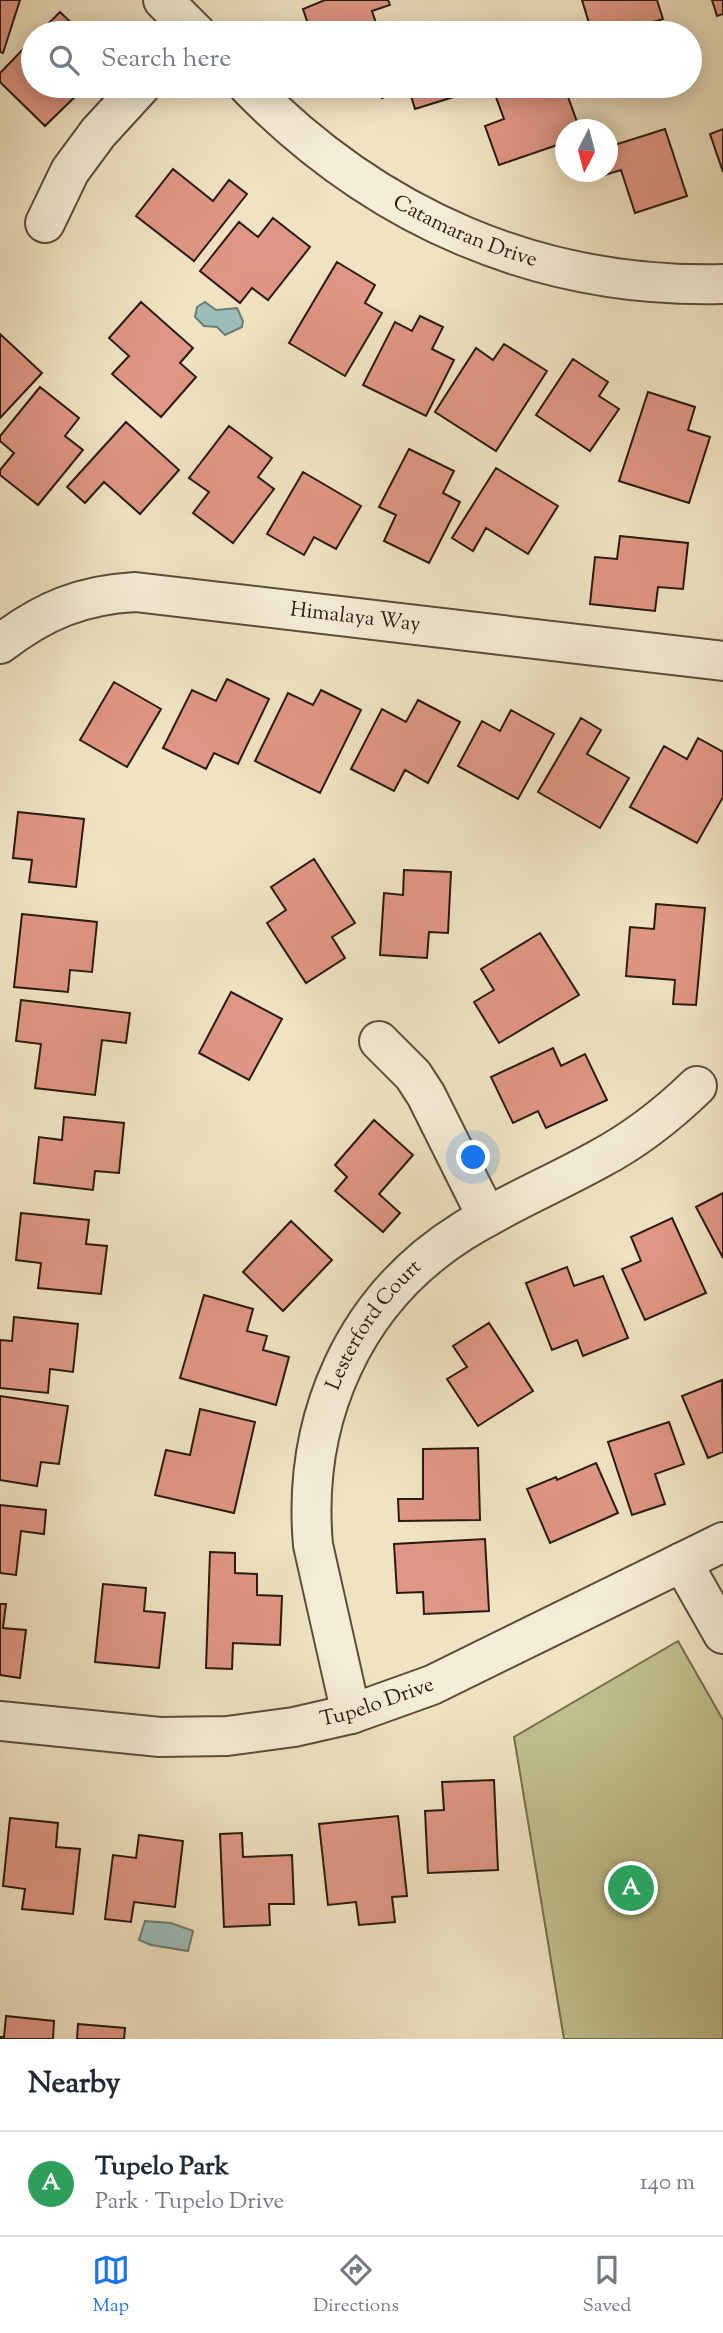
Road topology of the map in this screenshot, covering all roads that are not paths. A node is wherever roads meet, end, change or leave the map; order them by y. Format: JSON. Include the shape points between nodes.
{"nodes":[{"id":1,"x":163,"y":0,"type":"edge"},
{"id":2,"x":183,"y":21,"type":"edge"},
{"id":3,"x":130,"y":98,"type":"edge"},
{"id":4,"x":260,"y":98,"type":"edge"},
{"id":5,"x":45,"y":223,"type":"dead end"},
{"id":6,"x":723,"y":284,"type":"edge"},
{"id":7,"x":0,"y":644,"type":"edge"},
{"id":8,"x":723,"y":660,"type":"edge"},
{"id":9,"x":379,"y":1041,"type":"dead end"},
{"id":10,"x":697,"y":1086,"type":"dead end"},
{"id":11,"x":487,"y":1217,"type":"junction"},
{"id":12,"x":723,"y":1542,"type":"edge"},
{"id":13,"x":682,"y":1562,"type":"junction"},
{"id":14,"x":723,"y":1633,"type":"edge"},
{"id":15,"x":351,"y":1714,"type":"junction"},
{"id":16,"x":0,"y":1721,"type":"edge"}],
"edges":[{"from":1,"to":2,"type":"street"},
{"from":3,"to":5,"type":"street","via":[[70,171]]},
{"from":4,"to":6,"type":"street","name":"Catamaran Drive","via":[[323,155],[377,192],[435,224],[495,249],[623,280]]},
{"from":7,"to":8,"type":"street","name":"Himalaya Way","via":[[64,605],[110,593],[135,592]]},
{"from":9,"to":11,"type":"street","via":[[426,1095]]},
{"from":10,"to":11,"type":"street","name":"Lesterford Court","via":[[628,1142]]},
{"from":11,"to":15,"type":"street","name":"Lesterford Court","via":[[417,1265],[379,1307],[348,1354],[318,1433],[311,1489],[313,1545]]},
{"from":12,"to":13,"type":"street","name":"Tupelo Drive"},
{"from":13,"to":14,"type":"street"},
{"from":13,"to":15,"type":"street","name":"Tupelo Drive","via":[[432,1685]]},
{"from":15,"to":16,"type":"street","name":"Tupelo Drive","via":[[293,1727],[187,1737]]}]}
